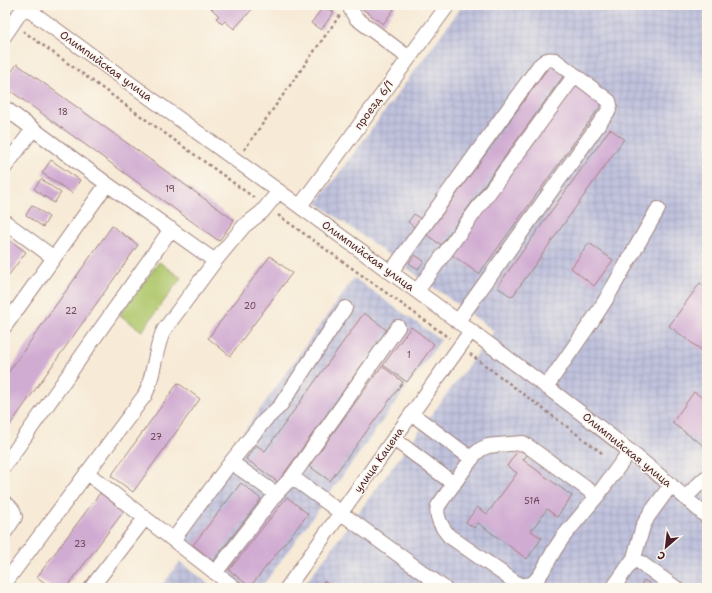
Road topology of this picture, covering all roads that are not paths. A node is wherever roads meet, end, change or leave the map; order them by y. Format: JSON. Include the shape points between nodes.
{"nodes":[{"id":1,"x":448,"y":5,"type":"edge"},
{"id":2,"x":23,"y":6,"type":"edge"},
{"id":3,"x":346,"y":8,"type":"edge"},
{"id":4,"x":9,"y":29,"type":"edge"},
{"id":5,"x":409,"y":58,"type":"junction"},
{"id":6,"x":575,"y":75,"type":"junction"},
{"id":7,"x":5,"y":108,"type":"edge"},
{"id":8,"x":33,"y":129,"type":"junction"},
{"id":9,"x":5,"y":168,"type":"edge"},
{"id":10,"x":108,"y":184,"type":"junction"},
{"id":11,"x":279,"y":190,"type":"junction"},
{"id":12,"x":300,"y":206,"type":"junction"},
{"id":13,"x":658,"y":209,"type":"dead end"},
{"id":14,"x":5,"y":222,"type":"edge"},
{"id":15,"x":171,"y":229,"type":"junction"},
{"id":16,"x":54,"y":258,"type":"junction"},
{"id":17,"x":215,"y":261,"type":"junction"},
{"id":18,"x":391,"y":272,"type":"junction"},
{"id":19,"x":417,"y":291,"type":"junction"},
{"id":20,"x":345,"y":308,"type":"dead end"},
{"id":21,"x":458,"y":321,"type":"junction"},
{"id":22,"x":5,"y":326,"type":"edge"},
{"id":23,"x":398,"y":327,"type":"dead end"},
{"id":24,"x":471,"y":331,"type":"junction"},
{"id":25,"x":546,"y":387,"type":"junction"},
{"id":26,"x":412,"y":414,"type":"junction"},
{"id":27,"x":394,"y":439,"type":"junction"},
{"id":28,"x":630,"y":451,"type":"junction"},
{"id":29,"x":472,"y":459,"type":"junction"},
{"id":30,"x":231,"y":462,"type":"junction"},
{"id":31,"x":5,"y":465,"type":"edge"},
{"id":32,"x":87,"y":473,"type":"junction"},
{"id":33,"x":292,"y":477,"type":"junction"},
{"id":34,"x":707,"y":477,"type":"edge"},
{"id":35,"x":454,"y":484,"type":"junction"},
{"id":36,"x":671,"y":485,"type":"junction"},
{"id":37,"x":276,"y":494,"type":"junction"},
{"id":38,"x":597,"y":496,"type":"junction"},
{"id":39,"x":686,"y":498,"type":"junction"},
{"id":40,"x":5,"y":503,"type":"edge"},
{"id":41,"x":342,"y":512,"type":"junction"},
{"id":42,"x":707,"y":517,"type":"edge"},
{"id":43,"x":145,"y":518,"type":"junction"},
{"id":44,"x":5,"y":532,"type":"edge"},
{"id":45,"x":173,"y":540,"type":"junction"},
{"id":46,"x":634,"y":558,"type":"junction"},
{"id":47,"x":215,"y":573,"type":"junction"},
{"id":48,"x":5,"y":583,"type":"edge"},
{"id":49,"x":91,"y":588,"type":"edge"},
{"id":50,"x":234,"y":588,"type":"edge"},
{"id":51,"x":287,"y":588,"type":"edge"},
{"id":52,"x":444,"y":588,"type":"edge"},
{"id":53,"x":613,"y":588,"type":"edge"},
{"id":54,"x":676,"y":588,"type":"edge"}],
"edges":[{"from":1,"to":5,"type":"street","name":"проезд 6/1"},
{"from":2,"to":4,"type":"street"},
{"from":2,"to":11,"type":"street","name":"Олимпийская улица"},
{"from":3,"to":5,"type":"street"},
{"from":5,"to":12,"type":"street","name":"проезд 6/1"},
{"from":6,"to":18,"type":"street","via":[[555,60],[545,60],[539,66]]},
{"from":6,"to":19,"type":"street"},
{"from":6,"to":21,"type":"street","via":[[609,101],[609,110]]},
{"from":7,"to":8,"type":"street"},
{"from":8,"to":9,"type":"street"},
{"from":8,"to":10,"type":"street"},
{"from":10,"to":15,"type":"street"},
{"from":10,"to":16,"type":"street"},
{"from":11,"to":12,"type":"street","name":"Олимпийская улица"},
{"from":11,"to":17,"type":"street","via":[[262,212],[244,226]]},
{"from":12,"to":18,"type":"street","name":"Олимпийская улица"},
{"from":13,"to":25,"type":"street","via":[[605,301]]},
{"from":14,"to":16,"type":"street"},
{"from":15,"to":17,"type":"street"},
{"from":15,"to":31,"type":"street"},
{"from":16,"to":22,"type":"street"},
{"from":17,"to":32,"type":"street","via":[[164,330],[145,395]]},
{"from":18,"to":19,"type":"street","name":"Олимпийская улица"},
{"from":19,"to":21,"type":"street","name":"Олимпийская улица"},
{"from":20,"to":30,"type":"street","via":[[280,406],[264,421]]},
{"from":21,"to":24,"type":"street","name":"Олимпийская улица"},
{"from":23,"to":33,"type":"street"},
{"from":24,"to":25,"type":"street","name":"Олимпийская улица"},
{"from":24,"to":26,"type":"street","name":"улица Кацена"},
{"from":25,"to":28,"type":"street","name":"Олимпийская улица"},
{"from":26,"to":27,"type":"street","name":"улица Кацена"},
{"from":26,"to":29,"type":"street"},
{"from":27,"to":35,"type":"street"},
{"from":27,"to":41,"type":"street","name":"улица Кацена"},
{"from":28,"to":36,"type":"street","name":"Олимпийская улица"},
{"from":28,"to":38,"type":"street"},
{"from":29,"to":35,"type":"street"},
{"from":29,"to":38,"type":"street","via":[[481,449],[488,446],[523,443]]},
{"from":30,"to":37,"type":"street"},
{"from":30,"to":45,"type":"street"},
{"from":32,"to":43,"type":"street"},
{"from":32,"to":48,"type":"street"},
{"from":33,"to":37,"type":"street"},
{"from":33,"to":41,"type":"street"},
{"from":34,"to":39,"type":"street"},
{"from":35,"to":38,"type":"street","via":[[437,511],[445,531],[521,585],[532,584],[537,579],[563,537]]},
{"from":36,"to":39,"type":"street","name":"Олимпийская улица"},
{"from":36,"to":46,"type":"street","via":[[643,526]]},
{"from":37,"to":47,"type":"street"},
{"from":39,"to":42,"type":"street","name":"Олимпийская улица"},
{"from":40,"to":44,"type":"street","via":[[12,508],[15,517]]},
{"from":41,"to":51,"type":"street","name":"улица Кацена"},
{"from":41,"to":52,"type":"street"},
{"from":43,"to":45,"type":"street"},
{"from":43,"to":49,"type":"street"},
{"from":45,"to":47,"type":"street"},
{"from":46,"to":53,"type":"street"},
{"from":46,"to":54,"type":"street"},
{"from":47,"to":50,"type":"street"}]}
